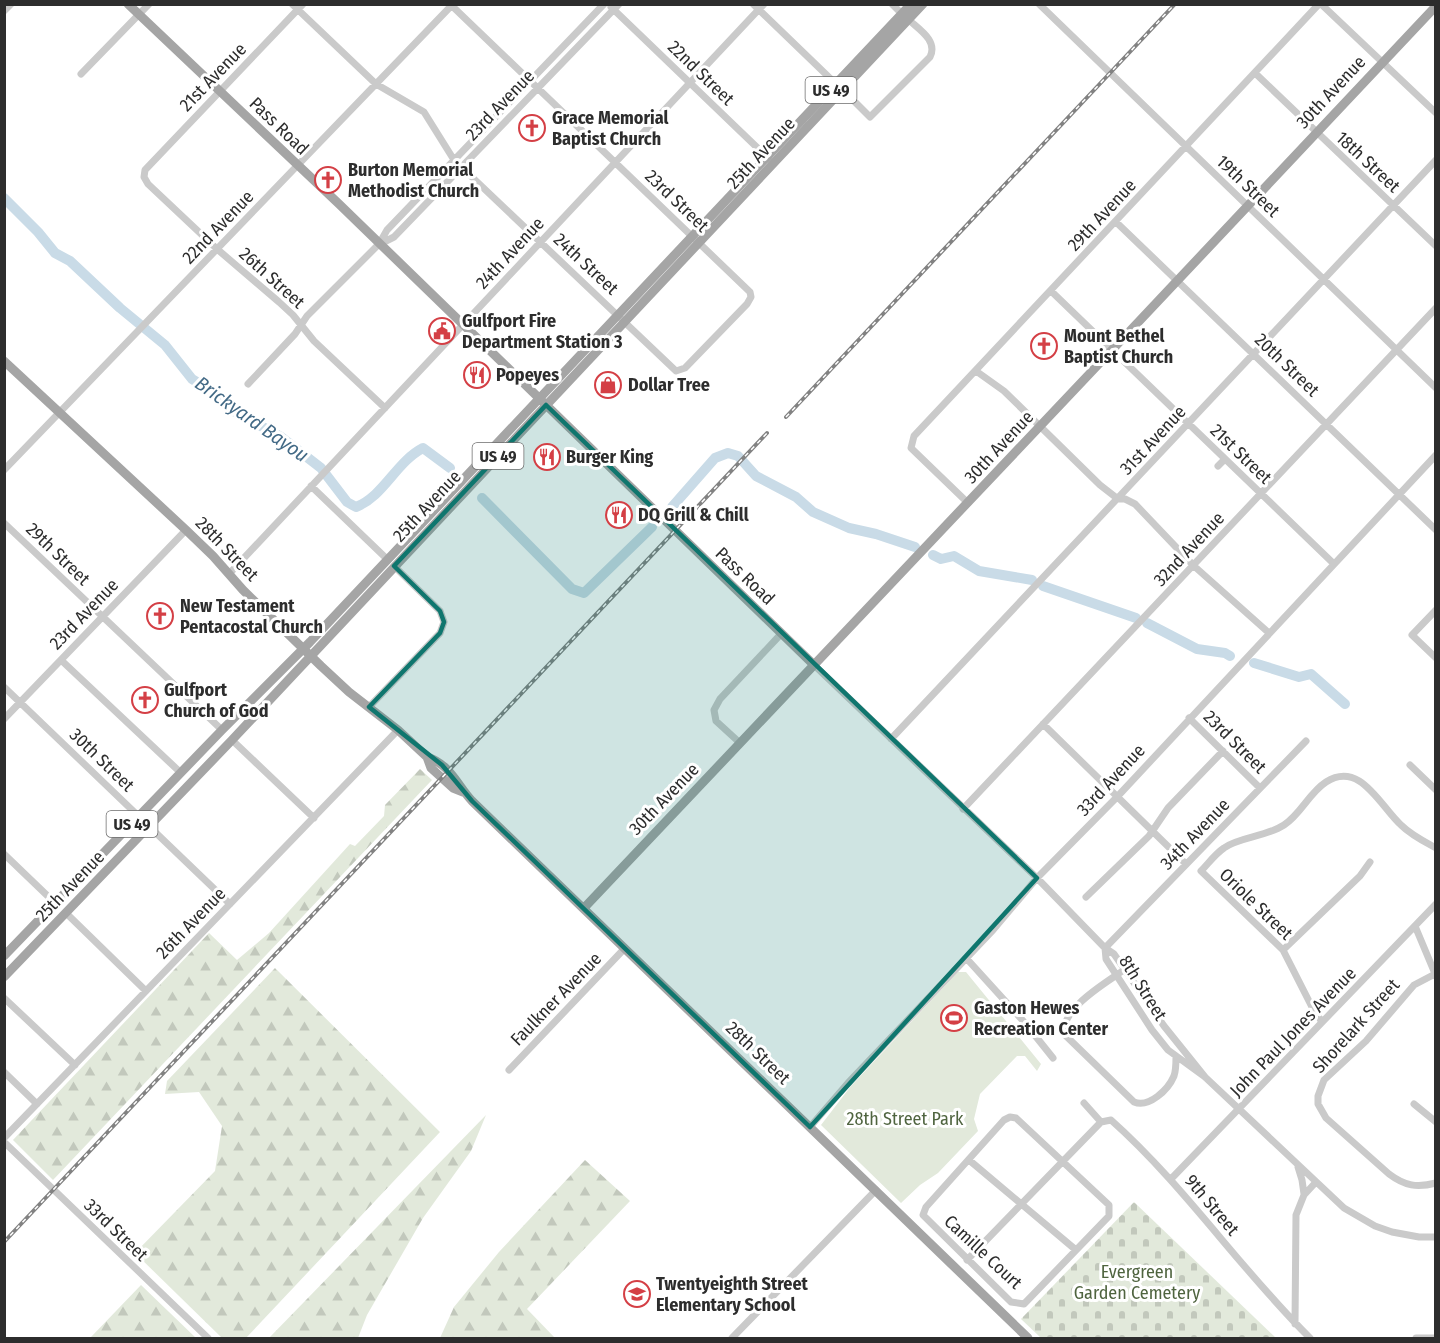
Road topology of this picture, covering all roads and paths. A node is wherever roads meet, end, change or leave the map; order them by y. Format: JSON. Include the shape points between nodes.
{"nodes":[{"id":1,"x":10,"y":4,"type":"edge"},
{"id":2,"x":128,"y":4,"type":"edge"},
{"id":3,"x":149,"y":4,"type":"edge"},
{"id":4,"x":892,"y":4,"type":"edge"},
{"id":5,"x":911,"y":4,"type":"edge"},
{"id":6,"x":923,"y":4,"type":"edge"},
{"id":7,"x":1039,"y":4,"type":"edge"},
{"id":8,"x":1320,"y":4,"type":"edge"},
{"id":9,"x":452,"y":5,"type":"edge"},
{"id":10,"x":298,"y":6,"type":"edge"},
{"id":11,"x":611,"y":6,"type":"edge"},
{"id":12,"x":758,"y":6,"type":"edge"},
{"id":13,"x":1436,"y":6,"type":"edge"},
{"id":14,"x":4,"y":11,"type":"edge"},
{"id":15,"x":139,"y":15,"type":"junction"},
{"id":16,"x":906,"y":17,"type":"junction"},
{"id":17,"x":1381,"y":62,"type":"junction"},
{"id":18,"x":1254,"y":73,"type":"junction"},
{"id":19,"x":81,"y":74,"type":"dead end"},
{"id":20,"x":530,"y":81,"type":"junction"},
{"id":21,"x":690,"y":83,"type":"junction"},
{"id":22,"x":376,"y":84,"type":"junction"},
{"id":23,"x":839,"y":87,"type":"junction"},
{"id":24,"x":538,"y":88,"type":"junction"},
{"id":25,"x":220,"y":92,"type":"junction"},
{"id":26,"x":1436,"y":113,"type":"edge"},
{"id":27,"x":1316,"y":133,"type":"junction"},
{"id":28,"x":1185,"y":147,"type":"junction"},
{"id":29,"x":454,"y":160,"type":"junction"},
{"id":30,"x":770,"y":160,"type":"junction"},
{"id":31,"x":1436,"y":160,"type":"edge"},
{"id":32,"x":615,"y":162,"type":"junction"},
{"id":33,"x":297,"y":166,"type":"junction"},
{"id":34,"x":462,"y":167,"type":"junction"},
{"id":35,"x":145,"y":170,"type":"joint"},
{"id":36,"x":1247,"y":206,"type":"junction"},
{"id":37,"x":1393,"y":206,"type":"junction"},
{"id":38,"x":1116,"y":222,"type":"junction"},
{"id":39,"x":695,"y":240,"type":"junction"},
{"id":40,"x":541,"y":243,"type":"junction"},
{"id":41,"x":379,"y":244,"type":"junction"},
{"id":42,"x":1436,"y":246,"type":"edge"},
{"id":43,"x":217,"y":249,"type":"junction"},
{"id":44,"x":1323,"y":279,"type":"junction"},
{"id":45,"x":1178,"y":280,"type":"junction"},
{"id":46,"x":1051,"y":291,"type":"junction"},
{"id":47,"x":1436,"y":308,"type":"edge"},
{"id":48,"x":621,"y":318,"type":"junction"},
{"id":49,"x":301,"y":325,"type":"junction"},
{"id":50,"x":464,"y":326,"type":"junction"},
{"id":51,"x":1112,"y":350,"type":"junction"},
{"id":52,"x":1396,"y":350,"type":"junction"},
{"id":53,"x":1254,"y":354,"type":"junction"},
{"id":54,"x":4,"y":361,"type":"edge"},
{"id":55,"x":681,"y":371,"type":"joint"},
{"id":56,"x":976,"y":371,"type":"junction"},
{"id":57,"x":248,"y":384,"type":"dead end"},
{"id":58,"x":1436,"y":388,"type":"edge"},
{"id":59,"x":542,"y":402,"type":"junction"},
{"id":60,"x":385,"y":408,"type":"junction"},
{"id":61,"x":60,"y":412,"type":"junction"},
{"id":62,"x":1188,"y":424,"type":"junction"},
{"id":63,"x":1326,"y":424,"type":"junction"},
{"id":64,"x":1041,"y":426,"type":"junction"},
{"id":65,"x":1436,"y":455,"type":"edge"},
{"id":66,"x":1225,"y":459,"type":"junction"},
{"id":67,"x":1218,"y":466,"type":"dead end"},
{"id":68,"x":4,"y":470,"type":"edge"},
{"id":69,"x":313,"y":483,"type":"junction"},
{"id":70,"x":1261,"y":494,"type":"junction"},
{"id":71,"x":1399,"y":495,"type":"junction"},
{"id":72,"x":1118,"y":499,"type":"junction"},
{"id":73,"x":968,"y":503,"type":"junction"},
{"id":74,"x":4,"y":524,"type":"edge"},
{"id":75,"x":186,"y":530,"type":"junction"},
{"id":76,"x":1436,"y":530,"type":"edge"},
{"id":77,"x":391,"y":563,"type":"junction"},
{"id":78,"x":1334,"y":563,"type":"junction"},
{"id":79,"x":1194,"y":566,"type":"junction"},
{"id":80,"x":229,"y":574,"type":"junction"},
{"id":81,"x":1436,"y":610,"type":"edge"},
{"id":82,"x":102,"y":617,"type":"junction"},
{"id":83,"x":1269,"y":633,"type":"junction"},
{"id":84,"x":782,"y":634,"type":"junction"},
{"id":85,"x":307,"y":652,"type":"junction"},
{"id":86,"x":1436,"y":658,"type":"edge"},
{"id":87,"x":61,"y":660,"type":"junction"},
{"id":88,"x":814,"y":665,"type":"junction"},
{"id":89,"x":4,"y":687,"type":"edge"},
{"id":90,"x":20,"y":703,"type":"junction"},
{"id":91,"x":369,"y":707,"type":"junction"},
{"id":92,"x":1190,"y":718,"type":"junction"},
{"id":93,"x":4,"y":719,"type":"edge"},
{"id":94,"x":1044,"y":724,"type":"junction"},
{"id":95,"x":222,"y":730,"type":"junction"},
{"id":96,"x":398,"y":730,"type":"junction"},
{"id":97,"x":891,"y":739,"type":"junction"},
{"id":98,"x":232,"y":740,"type":"junction"},
{"id":99,"x":1306,"y":741,"type":"dead end"},
{"id":100,"x":740,"y":743,"type":"junction"},
{"id":101,"x":1223,"y":751,"type":"junction"},
{"id":102,"x":1410,"y":765,"type":"dead end"},
{"id":103,"x":181,"y":773,"type":"junction"},
{"id":104,"x":1260,"y":788,"type":"junction"},
{"id":105,"x":1436,"y":790,"type":"edge"},
{"id":106,"x":1117,"y":797,"type":"junction"},
{"id":107,"x":963,"y":809,"type":"junction"},
{"id":108,"x":139,"y":817,"type":"junction"},
{"id":109,"x":314,"y":818,"type":"junction"},
{"id":110,"x":150,"y":826,"type":"junction"},
{"id":111,"x":1152,"y":831,"type":"junction"},
{"id":112,"x":1436,"y":848,"type":"edge"},
{"id":113,"x":4,"y":854,"type":"edge"},
{"id":114,"x":1370,"y":862,"type":"dead end"},
{"id":115,"x":1186,"y":864,"type":"junction"},
{"id":116,"x":1037,"y":878,"type":"junction"},
{"id":117,"x":1086,"y":897,"type":"dead end"},
{"id":118,"x":55,"y":903,"type":"junction"},
{"id":119,"x":230,"y":904,"type":"junction"},
{"id":120,"x":1436,"y":904,"type":"edge"},
{"id":121,"x":584,"y":908,"type":"junction"},
{"id":122,"x":66,"y":914,"type":"junction"},
{"id":123,"x":1415,"y":926,"type":"junction"},
{"id":124,"x":625,"y":948,"type":"junction"},
{"id":125,"x":1105,"y":948,"type":"junction"},
{"id":126,"x":1283,"y":950,"type":"junction"},
{"id":127,"x":4,"y":956,"type":"edge"},
{"id":128,"x":967,"y":959,"type":"junction"},
{"id":129,"x":1126,"y":969,"type":"junction"},
{"id":130,"x":1117,"y":974,"type":"junction"},
{"id":131,"x":1435,"y":975,"type":"edge"},
{"id":132,"x":4,"y":977,"type":"edge"},
{"id":133,"x":146,"y":991,"type":"junction"},
{"id":134,"x":4,"y":998,"type":"edge"},
{"id":135,"x":1154,"y":1010,"type":"junction"},
{"id":136,"x":1144,"y":1016,"type":"junction"},
{"id":137,"x":1322,"y":1022,"type":"junction"},
{"id":138,"x":1176,"y":1057,"type":"junction"},
{"id":139,"x":1053,"y":1058,"type":"dead end"},
{"id":140,"x":75,"y":1065,"type":"junction"},
{"id":141,"x":509,"y":1070,"type":"dead end"},
{"id":142,"x":4,"y":1071,"type":"edge"},
{"id":143,"x":1205,"y":1077,"type":"junction"},
{"id":144,"x":1084,"y":1102,"type":"dead end"},
{"id":145,"x":37,"y":1104,"type":"junction"},
{"id":146,"x":1414,"y":1104,"type":"dead end"},
{"id":147,"x":1239,"y":1109,"type":"junction"},
{"id":148,"x":1101,"y":1122,"type":"junction"},
{"id":149,"x":1436,"y":1122,"type":"edge"},
{"id":150,"x":810,"y":1127,"type":"junction"},
{"id":151,"x":4,"y":1138,"type":"edge"},
{"id":152,"x":4,"y":1142,"type":"edge"},
{"id":153,"x":969,"y":1160,"type":"junction"},
{"id":154,"x":1063,"y":1160,"type":"junction"},
{"id":155,"x":1295,"y":1162,"type":"junction"},
{"id":156,"x":1171,"y":1179,"type":"junction"},
{"id":157,"x":1316,"y":1182,"type":"junction"},
{"id":158,"x":1436,"y":1183,"type":"edge"},
{"id":159,"x":876,"y":1190,"type":"junction"},
{"id":160,"x":1304,"y":1195,"type":"junction"},
{"id":161,"x":1021,"y":1203,"type":"junction"},
{"id":162,"x":1436,"y":1237,"type":"edge"},
{"id":163,"x":1076,"y":1250,"type":"junction"},
{"id":164,"x":967,"y":1260,"type":"junction"},
{"id":165,"x":1295,"y":1324,"type":"junction"},
{"id":166,"x":208,"y":1338,"type":"edge"},
{"id":167,"x":732,"y":1338,"type":"edge"},
{"id":168,"x":1028,"y":1338,"type":"edge"},
{"id":169,"x":1310,"y":1338,"type":"edge"},
{"id":170,"x":1416,"y":1338,"type":"edge"},
{"id":171,"x":1436,"y":1338,"type":"edge"}],
"edges":[{"from":1,"to":14,"type":"street"},
{"from":2,"to":15,"type":"main road","name":"Pass Road"},
{"from":3,"to":15,"type":"street"},
{"from":4,"to":16,"type":"street"},
{"from":5,"to":16,"type":"main road","name":"25th Avenue","number":"US 49"},
{"from":6,"to":16,"type":"main road","name":"25th Avenue","number":"US 49"},
{"from":7,"to":28,"type":"street","name":"19th Street"},
{"from":8,"to":17,"type":"street"},
{"from":8,"to":18,"type":"street","name":"29th Avenue"},
{"from":9,"to":20,"type":"street","name":"23rd Street"},
{"from":9,"to":22,"type":"street","name":"22nd Avenue"},
{"from":10,"to":22,"type":"street","name":"24th Street"},
{"from":10,"to":25,"type":"street","name":"21st Avenue"},
{"from":11,"to":20,"type":"street","name":"23rd Avenue"},
{"from":11,"to":21,"type":"street","name":"22nd Street"},
{"from":11,"to":24,"type":"street","name":"23rd Avenue"},
{"from":12,"to":21,"type":"street","name":"24th Avenue"},
{"from":12,"to":23,"type":"street"},
{"from":13,"to":17,"type":"main road","name":"30th Avenue"},
{"from":15,"to":19,"type":"street"},
{"from":15,"to":25,"type":"main road","name":"Pass Road"},
{"from":16,"to":23,"type":"main road","name":"25th Avenue","number":"US 49"},
{"from":16,"to":23,"type":"street","via":[[931,42],[930,57],[870,117]]},
{"from":17,"to":26,"type":"street"},
{"from":17,"to":27,"type":"main road","name":"30th Avenue"},
{"from":18,"to":27,"type":"street","name":"18th Street"},
{"from":18,"to":28,"type":"street","name":"29th Avenue"},
{"from":20,"to":24,"type":"street","name":"23rd Street"},
{"from":20,"to":29,"type":"street","name":"23rd Avenue"},
{"from":21,"to":30,"type":"street","name":"22nd Street"},
{"from":21,"to":32,"type":"street","name":"24th Avenue"},
{"from":22,"to":29,"type":"street","name":"24th Street","via":[[424,112]]},
{"from":22,"to":33,"type":"street","name":"22nd Avenue"},
{"from":23,"to":30,"type":"main road","name":"25th Avenue","number":"US 49"},
{"from":24,"to":32,"type":"street","name":"23rd Street"},
{"from":24,"to":34,"type":"street","name":"23rd Avenue"},
{"from":25,"to":33,"type":"main road","name":"Pass Road"},
{"from":25,"to":35,"type":"street","name":"21st Avenue"},
{"from":27,"to":36,"type":"main road","name":"30th Avenue"},
{"from":27,"to":37,"type":"street","name":"18th Street"},
{"from":28,"to":36,"type":"street","name":"19th Street"},
{"from":28,"to":38,"type":"street","name":"29th Avenue"},
{"from":29,"to":34,"type":"street","name":"24th Street"},
{"from":29,"to":41,"type":"street","name":"23rd Avenue","via":[[387,230]]},
{"from":30,"to":39,"type":"main road","name":"25th Avenue","number":"US 49"},
{"from":31,"to":37,"type":"street","name":"31st Avenue"},
{"from":32,"to":39,"type":"street","name":"23rd Street"},
{"from":32,"to":40,"type":"street","name":"24th Avenue"},
{"from":33,"to":41,"type":"main road","name":"Pass Road"},
{"from":33,"to":43,"type":"street","name":"22nd Avenue"},
{"from":34,"to":40,"type":"street","name":"24th Street"},
{"from":34,"to":41,"type":"street","name":"23rd Avenue","via":[[394,237]]},
{"from":35,"to":43,"type":"street","name":"26th Street","via":[[148,184]]},
{"from":36,"to":44,"type":"street","name":"19th Street"},
{"from":36,"to":45,"type":"main road","name":"30th Avenue"},
{"from":37,"to":42,"type":"street","name":"18th Street"},
{"from":37,"to":44,"type":"street","name":"31st Avenue"},
{"from":38,"to":45,"type":"street","name":"20th Street"},
{"from":38,"to":46,"type":"street","name":"29th Avenue"},
{"from":39,"to":48,"type":"main road","name":"25th Avenue","number":"US 49"},
{"from":39,"to":55,"type":"street","name":"23rd Street","via":[[751,297]]},
{"from":40,"to":48,"type":"street","name":"24th Street"},
{"from":40,"to":50,"type":"street","name":"24th Avenue"},
{"from":41,"to":49,"type":"street"},
{"from":41,"to":50,"type":"main road","name":"Pass Road"},
{"from":43,"to":49,"type":"street","name":"26th Street"},
{"from":43,"to":61,"type":"street","name":"22nd Avenue"},
{"from":44,"to":52,"type":"street","name":"19th Street"},
{"from":44,"to":53,"type":"street","name":"31st Avenue"},
{"from":45,"to":51,"type":"main road","name":"30th Avenue"},
{"from":45,"to":53,"type":"street","name":"20th Street"},
{"from":46,"to":51,"type":"street","name":"21st Street"},
{"from":46,"to":56,"type":"street","name":"29th Avenue"},
{"from":47,"to":52,"type":"street","name":"32nd Avenue"},
{"from":48,"to":55,"type":"street","name":"24th Street","via":[[676,371]]},
{"from":48,"to":59,"type":"main road","name":"25th Avenue","number":"US 49"},
{"from":49,"to":57,"type":"street"},
{"from":49,"to":60,"type":"street","name":"26th Street"},
{"from":50,"to":59,"type":"main road","name":"Pass Road"},
{"from":50,"to":60,"type":"street","name":"24th Avenue"},
{"from":51,"to":62,"type":"street","name":"21st Street"},
{"from":51,"to":64,"type":"main road","name":"30th Avenue"},
{"from":52,"to":58,"type":"street","name":"19th Street"},
{"from":52,"to":63,"type":"street","name":"32nd Avenue"},
{"from":53,"to":62,"type":"street","name":"31st Avenue"},
{"from":53,"to":63,"type":"street","name":"20th Street"},
{"from":54,"to":61,"type":"main road","name":"28th Street"},
{"from":56,"to":64,"type":"street"},
{"from":56,"to":73,"type":"street","name":"29th Avenue","via":[[914,436],[912,448]]},
{"from":59,"to":77,"type":"main road","name":"25th Avenue","number":"US 49"},
{"from":59,"to":84,"type":"main road","name":"Pass Road"},
{"from":60,"to":69,"type":"street","name":"24th Avenue"},
{"from":61,"to":68,"type":"street","name":"22nd Avenue"},
{"from":61,"to":75,"type":"main road","name":"28th Street"},
{"from":62,"to":66,"type":"street","name":"21st Street"},
{"from":62,"to":72,"type":"street","name":"31st Avenue"},
{"from":63,"to":70,"type":"street","name":"32nd Avenue"},
{"from":63,"to":71,"type":"street","name":"20th Street"},
{"from":64,"to":72,"type":"street"},
{"from":64,"to":73,"type":"main road","name":"30th Avenue"},
{"from":65,"to":71,"type":"street","name":"33rd Avenue"},
{"from":66,"to":67,"type":"street"},
{"from":66,"to":70,"type":"street","name":"21st Street"},
{"from":69,"to":77,"type":"street"},
{"from":69,"to":80,"type":"street","name":"24th Avenue"},
{"from":70,"to":78,"type":"street","name":"21st Street"},
{"from":70,"to":79,"type":"street","name":"32nd Avenue"},
{"from":71,"to":76,"type":"street","name":"20th Street"},
{"from":71,"to":78,"type":"street","name":"33rd Avenue"},
{"from":72,"to":79,"type":"street","via":[[1135,504]]},
{"from":72,"to":97,"type":"street","name":"31st Avenue"},
{"from":73,"to":88,"type":"main road","name":"30th Avenue"},
{"from":74,"to":82,"type":"street","name":"29th Street"},
{"from":75,"to":80,"type":"main road","name":"28th Street"},
{"from":75,"to":82,"type":"street","name":"23rd Avenue"},
{"from":77,"to":85,"type":"main road","name":"25th Avenue","number":"US 49"},
{"from":77,"to":91,"type":"street","via":[[440,611],[444,622],[440,633]]},
{"from":78,"to":83,"type":"street","name":"33rd Avenue"},
{"from":79,"to":83,"type":"street"},
{"from":79,"to":94,"type":"street","name":"32nd Avenue"},
{"from":80,"to":85,"type":"main road","name":"28th Street"},
{"from":81,"to":86,"type":"street","via":[[1412,634]]},
{"from":82,"to":87,"type":"street","name":"23rd Avenue"},
{"from":82,"to":95,"type":"street","name":"29th Street"},
{"from":83,"to":92,"type":"street","name":"33rd Avenue"},
{"from":84,"to":88,"type":"main road","name":"Pass Road"},
{"from":84,"to":100,"type":"street","via":[[714,710],[716,721]]},
{"from":85,"to":91,"type":"main road","name":"28th Street"},
{"from":85,"to":95,"type":"main road","name":"25th Avenue","number":"US 49"},
{"from":85,"to":98,"type":"main road","name":"25th Avenue","number":"US 49"},
{"from":87,"to":90,"type":"street","name":"23rd Avenue"},
{"from":87,"to":103,"type":"street"},
{"from":88,"to":97,"type":"street","name":"Pass Road"},
{"from":88,"to":100,"type":"main road","name":"30th Avenue"},
{"from":89,"to":90,"type":"street","name":"30th Street"},
{"from":90,"to":93,"type":"street","name":"23rd Avenue"},
{"from":90,"to":108,"type":"street","name":"30th Street"},
{"from":91,"to":96,"type":"main road","name":"28th Street"},
{"from":92,"to":101,"type":"street","name":"23rd Street"},
{"from":92,"to":106,"type":"street","name":"33rd Avenue"},
{"from":94,"to":106,"type":"street"},
{"from":94,"to":107,"type":"street","name":"32nd Avenue"},
{"from":95,"to":103,"type":"main road","name":"25th Avenue","number":"US 49"},
{"from":96,"to":109,"type":"street","name":"26th Avenue"},
{"from":96,"to":121,"type":"main road","name":"28th Street","via":[[427,758],[431,768],[463,792]]},
{"from":97,"to":107,"type":"street","name":"Pass Road"},
{"from":98,"to":109,"type":"street"},
{"from":98,"to":110,"type":"main road","name":"25th Avenue","number":"US 49"},
{"from":99,"to":104,"type":"street","name":"34th Avenue"},
{"from":100,"to":121,"type":"main road","name":"30th Avenue"},
{"from":101,"to":104,"type":"street","name":"23rd Street"},
{"from":101,"to":111,"type":"street","via":[[1168,808]]},
{"from":102,"to":105,"type":"street"},
{"from":103,"to":108,"type":"main road","name":"25th Avenue","number":"US 49"},
{"from":104,"to":115,"type":"street","name":"34th Avenue"},
{"from":106,"to":111,"type":"street"},
{"from":106,"to":116,"type":"street","name":"33rd Avenue"},
{"from":107,"to":116,"type":"street","name":"Pass Road"},
{"from":108,"to":110,"type":"street","name":"30th Street"},
{"from":108,"to":118,"type":"main road","name":"25th Avenue","number":"US 49"},
{"from":109,"to":119,"type":"street","name":"26th Avenue"},
{"from":110,"to":119,"type":"street","name":"30th Street"},
{"from":110,"to":122,"type":"main road","name":"25th Avenue","number":"US 49"},
{"from":111,"to":115,"type":"street"},
{"from":111,"to":117,"type":"street"},
{"from":112,"to":126,"type":"street","name":"Oriole Street","via":[[1401,825],[1365,784],[1341,777],[1320,787],[1300,812],[1280,828],[1223,848],[1201,872]]},
{"from":113,"to":118,"type":"street"},
{"from":114,"to":126,"type":"street"},
{"from":115,"to":125,"type":"street","name":"34th Avenue"},
{"from":116,"to":125,"type":"street","name":"Pass Road"},
{"from":116,"to":128,"type":"street","name":"33rd Avenue"},
{"from":118,"to":127,"type":"main road","name":"25th Avenue","number":"US 49"},
{"from":119,"to":133,"type":"street","name":"26th Avenue"},
{"from":120,"to":123,"type":"street","name":"John Paul Jones Avenue"},
{"from":121,"to":124,"type":"main road","name":"28th Street"},
{"from":122,"to":132,"type":"main road","name":"25th Avenue","number":"US 49"},
{"from":122,"to":133,"type":"street"},
{"from":123,"to":131,"type":"street"},
{"from":123,"to":137,"type":"street","name":"John Paul Jones Avenue"},
{"from":124,"to":141,"type":"street","name":"Faulkner Avenue"},
{"from":124,"to":150,"type":"main road","name":"28th Street"},
{"from":125,"to":129,"type":"street","name":"8th Street"},
{"from":125,"to":130,"type":"street","name":"8th Street","via":[[1106,958]]},
{"from":126,"to":137,"type":"street","name":"Oriole Street"},
{"from":128,"to":139,"type":"street"},
{"from":128,"to":150,"type":"street","name":"33rd Avenue"},
{"from":129,"to":130,"type":"street"},
{"from":129,"to":135,"type":"street","name":"8th Street"},
{"from":130,"to":136,"type":"street","name":"8th Street"},
{"from":130,"to":138,"type":"street","via":[[1095,988],[1068,1017],[1065,1035],[1140,1104],[1150,1102],[1171,1083]]},
{"from":131,"to":158,"type":"street","name":"Shorelark Street","via":[[1414,985],[1366,1041],[1324,1080],[1318,1104],[1326,1118],[1389,1174],[1409,1186]]},
{"from":133,"to":140,"type":"street","name":"26th Avenue"},
{"from":134,"to":140,"type":"street"},
{"from":135,"to":136,"type":"street"},
{"from":135,"to":143,"type":"street","name":"8th Street"},
{"from":136,"to":138,"type":"street","name":"8th Street"},
{"from":137,"to":147,"type":"street","name":"John Paul Jones Avenue"},
{"from":138,"to":143,"type":"street","name":"8th Street"},
{"from":140,"to":145,"type":"street","name":"26th Avenue"},
{"from":142,"to":145,"type":"street"},
{"from":143,"to":147,"type":"street","name":"8th Street"},
{"from":144,"to":148,"type":"street","name":"9th Street"},
{"from":145,"to":151,"type":"street","name":"26th Avenue"},
{"from":146,"to":149,"type":"street"},
{"from":147,"to":155,"type":"street","name":"8th Street"},
{"from":147,"to":156,"type":"street","name":"John Paul Jones Avenue"},
{"from":148,"to":154,"type":"street"},
{"from":148,"to":156,"type":"street","name":"9th Street","via":[[1111,1120]]},
{"from":150,"to":159,"type":"main road","name":"28th Street"},
{"from":152,"to":166,"type":"street","name":"33rd Street"},
{"from":153,"to":154,"type":"street","name":"Camille Court","via":[[1010,1117],[1016,1118]]},
{"from":153,"to":161,"type":"street"},
{"from":153,"to":164,"type":"street","name":"Camille Court","via":[[923,1210],[927,1220]]},
{"from":154,"to":161,"type":"street"},
{"from":154,"to":163,"type":"street","name":"Camille Court","via":[[1109,1205],[1110,1211]]},
{"from":155,"to":157,"type":"street","name":"8th Street"},
{"from":155,"to":160,"type":"street"},
{"from":156,"to":165,"type":"street","name":"9th Street"},
{"from":157,"to":160,"type":"street"},
{"from":157,"to":162,"type":"street","name":"8th Street","via":[[1360,1218],[1392,1232]]},
{"from":159,"to":167,"type":"street"},
{"from":159,"to":168,"type":"main road","name":"28th Street"},
{"from":160,"to":165,"type":"street","via":[[1295,1226]]},
{"from":161,"to":163,"type":"street"},
{"from":161,"to":164,"type":"street"},
{"from":163,"to":164,"type":"street","name":"Camille Court","via":[[1024,1304],[1011,1302]]},
{"from":165,"to":169,"type":"street","name":"9th Street"},
{"from":170,"to":171,"type":"street"}]}
